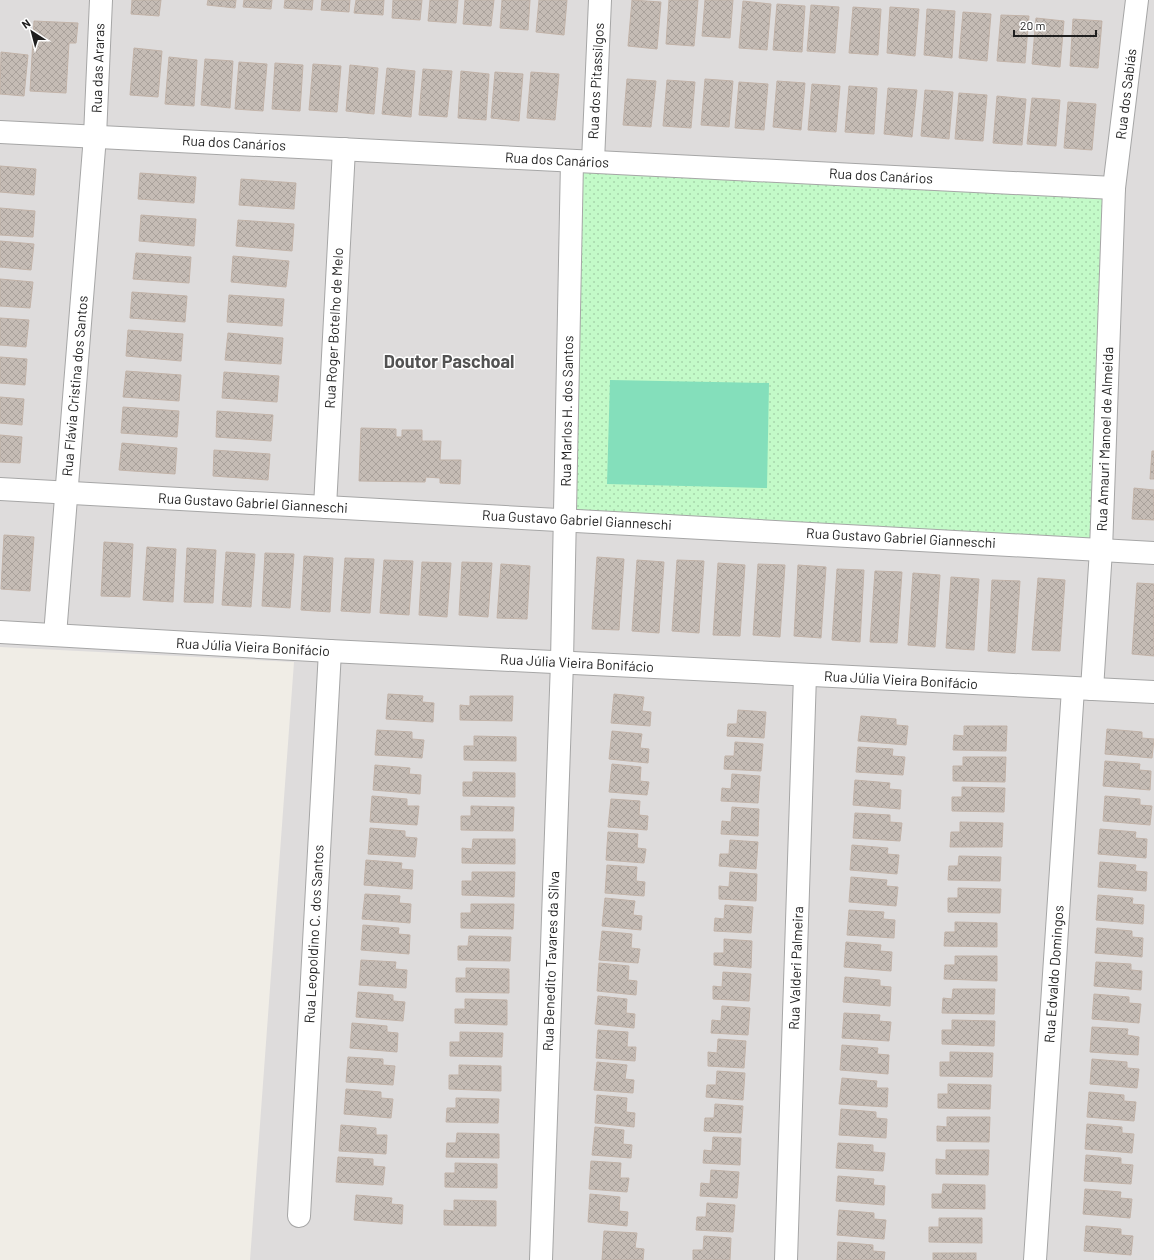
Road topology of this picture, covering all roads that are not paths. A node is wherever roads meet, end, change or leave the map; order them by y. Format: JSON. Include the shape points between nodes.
{"nodes":[{"id":1,"x":101,"y":0,"type":"edge"},
{"id":2,"x":600,"y":0,"type":"edge"},
{"id":3,"x":1137,"y":0,"type":"edge"},
{"id":4,"x":0,"y":132,"type":"edge"},
{"id":5,"x":95,"y":136,"type":"junction"},
{"id":6,"x":344,"y":149,"type":"junction"},
{"id":7,"x":582,"y":161,"type":"junction"},
{"id":8,"x":1114,"y":188,"type":"junction"},
{"id":9,"x":0,"y":489,"type":"edge"},
{"id":10,"x":67,"y":492,"type":"junction"},
{"id":11,"x":324,"y":507,"type":"junction"},
{"id":12,"x":564,"y":519,"type":"junction"},
{"id":13,"x":1101,"y":550,"type":"junction"},
{"id":14,"x":1154,"y":552,"type":"edge"},
{"id":15,"x":0,"y":632,"type":"edge"},
{"id":16,"x":55,"y":635,"type":"junction"},
{"id":17,"x":330,"y":651,"type":"junction"},
{"id":18,"x":562,"y":662,"type":"junction"},
{"id":19,"x":805,"y":675,"type":"junction"},
{"id":20,"x":1082,"y":689,"type":"junction"},
{"id":21,"x":1154,"y":692,"type":"edge"},
{"id":22,"x":299,"y":1216,"type":"dead end"},
{"id":23,"x":541,"y":1260,"type":"edge"},
{"id":24,"x":786,"y":1260,"type":"edge"},
{"id":25,"x":1035,"y":1260,"type":"edge"}],
"edges":[{"from":1,"to":5,"type":"street","name":"Rua das Araras"},
{"from":2,"to":7,"type":"street","name":"Rua dos Pitassilgos"},
{"from":3,"to":8,"type":"street","name":"Rua dos Sabiás"},
{"from":4,"to":5,"type":"street","name":"Rua dos Canários"},
{"from":5,"to":6,"type":"street","name":"Rua dos Canários"},
{"from":5,"to":10,"type":"street","name":"Rua Flávia Cristina dos Santos"},
{"from":6,"to":7,"type":"street","name":"Rua dos Canários"},
{"from":6,"to":11,"type":"street","name":"Rua Roger Botelho de Melo"},
{"from":7,"to":8,"type":"street","name":"Rua dos Canários"},
{"from":7,"to":12,"type":"street","name":"Rua Marlos H. dos Santos"},
{"from":8,"to":13,"type":"street","name":"Rua Amauri Manoel de Almeida"},
{"from":9,"to":10,"type":"street","name":"Rua Gustavo Gabriel Gianneschi"},
{"from":10,"to":11,"type":"street","name":"Rua Gustavo Gabriel Gianneschi"},
{"from":10,"to":16,"type":"street","name":"Rua Flávia Cristina dos Santos"},
{"from":11,"to":12,"type":"street","name":"Rua Gustavo Gabriel Gianneschi"},
{"from":12,"to":13,"type":"street","name":"Rua Gustavo Gabriel Gianneschi"},
{"from":12,"to":18,"type":"street","name":"Rua Marlos H. dos Santos"},
{"from":13,"to":14,"type":"street","name":"Rua Gustavo Gabriel Gianneschi"},
{"from":13,"to":20,"type":"street","name":"Rua Amauri Manoel de Almeida"},
{"from":15,"to":16,"type":"street","name":"Rua Júlia Vieira Bonifácio"},
{"from":16,"to":17,"type":"street","name":"Rua Júlia Vieira Bonifácio"},
{"from":17,"to":18,"type":"street","name":"Rua Júlia Vieira Bonifácio"},
{"from":17,"to":22,"type":"street","name":"Rua Leopoldino C. dos Santos"},
{"from":18,"to":19,"type":"street","name":"Rua Júlia Vieira Bonifácio"},
{"from":18,"to":23,"type":"street","name":"Rua Benedito Tavares da Silva"},
{"from":19,"to":20,"type":"street","name":"Rua Júlia Vieira Bonifácio"},
{"from":19,"to":24,"type":"street","name":"Rua Valderi Palmeira"},
{"from":20,"to":21,"type":"street","name":"Rua Júlia Vieira Bonifácio"},
{"from":20,"to":25,"type":"street","name":"Rua Edvaldo Domingos"}]}
